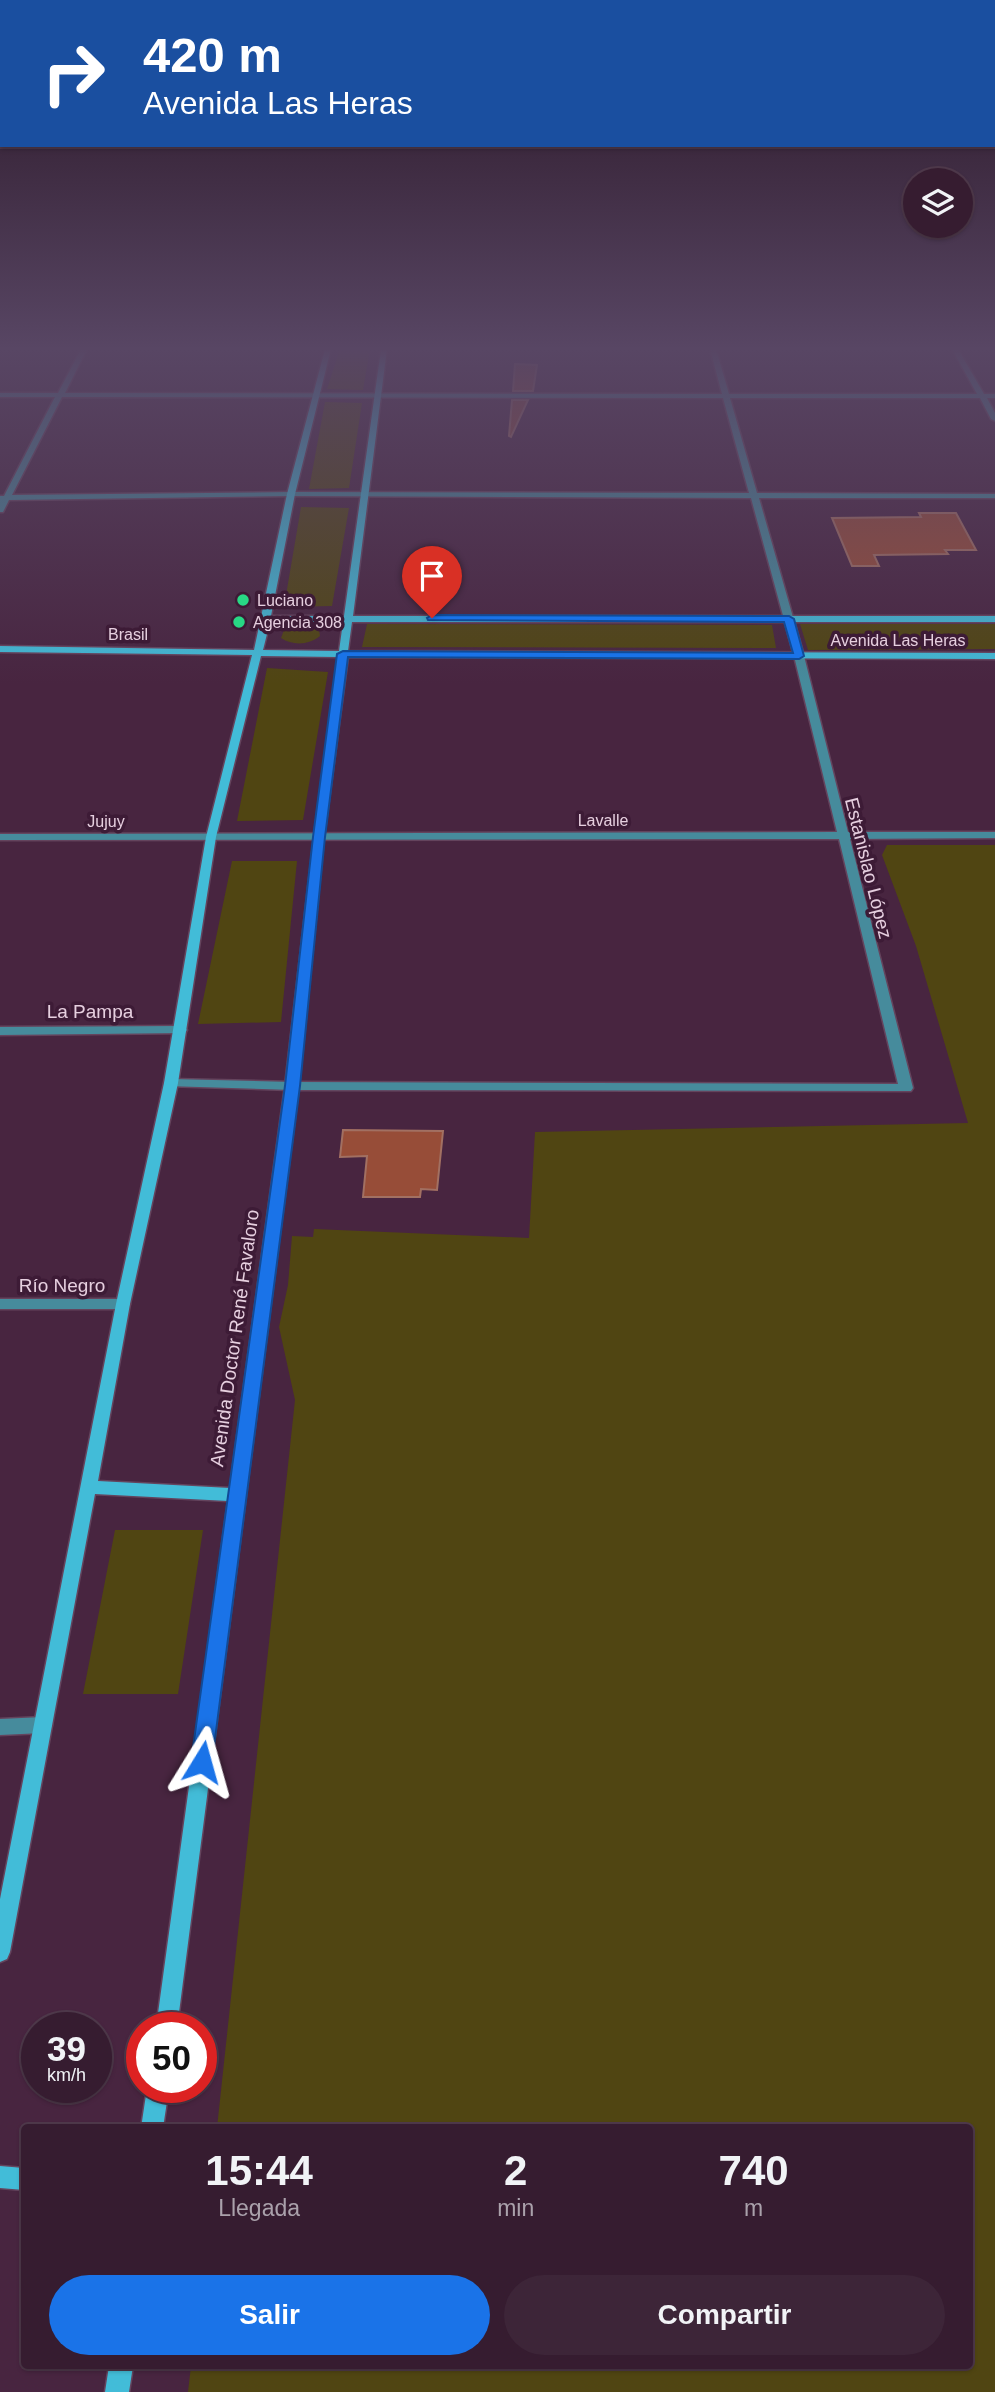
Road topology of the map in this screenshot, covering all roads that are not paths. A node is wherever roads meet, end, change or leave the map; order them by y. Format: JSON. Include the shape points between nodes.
{"nodes":[{"id":1,"x":24,"y":461,"type":"edge"},
{"id":2,"x":299,"y":461,"type":"edge"},
{"id":3,"x":369,"y":461,"type":"edge"},
{"id":4,"x":744,"y":461,"type":"edge"},
{"id":5,"x":291,"y":494,"type":"junction"},
{"id":6,"x":365,"y":495,"type":"junction"},
{"id":7,"x":754,"y":496,"type":"junction"},
{"id":8,"x":995,"y":496,"type":"edge"},
{"id":9,"x":3,"y":498,"type":"edge"},
{"id":10,"x":0,"y":510,"type":"edge"},
{"id":11,"x":350,"y":618,"type":"junction"},
{"id":12,"x":266,"y":619,"type":"junction"},
{"id":13,"x":789,"y":619,"type":"junction"},
{"id":14,"x":995,"y":619,"type":"edge"},
{"id":15,"x":0,"y":649,"type":"edge"},
{"id":16,"x":256,"y":651,"type":"junction"},
{"id":17,"x":343,"y":654,"type":"junction"},
{"id":18,"x":799,"y":656,"type":"junction"},
{"id":19,"x":995,"y":656,"type":"edge"},
{"id":20,"x":842,"y":835,"type":"junction"},
{"id":21,"x":995,"y":835,"type":"edge"},
{"id":22,"x":0,"y":837,"type":"edge"},
{"id":23,"x":211,"y":837,"type":"junction"},
{"id":24,"x":319,"y":837,"type":"junction"},
{"id":25,"x":181,"y":1030,"type":"junction"},
{"id":26,"x":0,"y":1031,"type":"edge"},
{"id":27,"x":171,"y":1083,"type":"junction"},
{"id":28,"x":292,"y":1086,"type":"junction"},
{"id":29,"x":0,"y":1304,"type":"edge"},
{"id":30,"x":123,"y":1304,"type":"junction"},
{"id":31,"x":88,"y":1487,"type":"junction"},
{"id":32,"x":237,"y":1495,"type":"junction"},
{"id":33,"x":43,"y":1725,"type":"junction"},
{"id":34,"x":0,"y":1727,"type":"edge"},
{"id":35,"x":0,"y":1952,"type":"edge"},
{"id":36,"x":168,"y":2012,"type":"edge"},
{"id":37,"x":156,"y":2103,"type":"edge"},
{"id":38,"x":153,"y":2124,"type":"edge"},
{"id":39,"x":0,"y":2177,"type":"edge"},
{"id":40,"x":21,"y":2179,"type":"edge"},
{"id":41,"x":121,"y":2369,"type":"edge"},
{"id":42,"x":117,"y":2392,"type":"edge"}],
"edges":[{"from":1,"to":9,"type":"street"},
{"from":2,"to":5,"type":"main road"},
{"from":3,"to":6,"type":"main road","name":"Avenida Doctor René Favaloro"},
{"from":4,"to":7,"type":"street","name":"Estanislao López"},
{"from":5,"to":6,"type":"street"},
{"from":5,"to":9,"type":"street"},
{"from":5,"to":12,"type":"main road"},
{"from":6,"to":7,"type":"street"},
{"from":6,"to":11,"type":"main road","name":"Avenida Doctor René Favaloro"},
{"from":7,"to":8,"type":"street"},
{"from":7,"to":13,"type":"street","name":"Estanislao López"},
{"from":9,"to":10,"type":"street"},
{"from":11,"to":12,"type":"main road","name":"Avenida Las Heras"},
{"from":11,"to":13,"type":"main road","name":"Avenida Las Heras"},
{"from":11,"to":17,"type":"main road","name":"Avenida Doctor René Favaloro"},
{"from":12,"to":16,"type":"main road"},
{"from":13,"to":14,"type":"main road","name":"Avenida Las Heras"},
{"from":13,"to":18,"type":"street","name":"Estanislao López"},
{"from":15,"to":16,"type":"main road","name":"Brasil"},
{"from":16,"to":17,"type":"main road","name":"Avenida Las Heras"},
{"from":16,"to":23,"type":"main road"},
{"from":17,"to":18,"type":"main road","name":"Avenida Las Heras"},
{"from":17,"to":24,"type":"main road","name":"Avenida Doctor René Favaloro"},
{"from":18,"to":19,"type":"main road","name":"Avenida Las Heras"},
{"from":18,"to":20,"type":"street","name":"Estanislao López"},
{"from":20,"to":21,"type":"street","name":"Lavalle"},
{"from":20,"to":24,"type":"street","name":"Lavalle"},
{"from":20,"to":28,"type":"street","name":"Estanislao López","via":[[906,1088]]},
{"from":22,"to":23,"type":"street","name":"Jujuy"},
{"from":23,"to":24,"type":"street","name":"Lavalle"},
{"from":23,"to":25,"type":"main road"},
{"from":24,"to":28,"type":"main road","name":"Avenida Doctor René Favaloro"},
{"from":25,"to":26,"type":"street","name":"La Pampa"},
{"from":25,"to":27,"type":"main road"},
{"from":27,"to":28,"type":"street"},
{"from":27,"to":30,"type":"main road"},
{"from":28,"to":32,"type":"main road","name":"Avenida Doctor René Favaloro"},
{"from":29,"to":30,"type":"street","name":"Río Negro"},
{"from":30,"to":31,"type":"main road"},
{"from":31,"to":32,"type":"main road"},
{"from":31,"to":33,"type":"main road"},
{"from":32,"to":36,"type":"main road","name":"Avenida Doctor René Favaloro"},
{"from":33,"to":34,"type":"street"},
{"from":33,"to":35,"type":"main road"},
{"from":37,"to":38,"type":"main road"},
{"from":39,"to":40,"type":"main road"},
{"from":41,"to":42,"type":"main road"}]}
